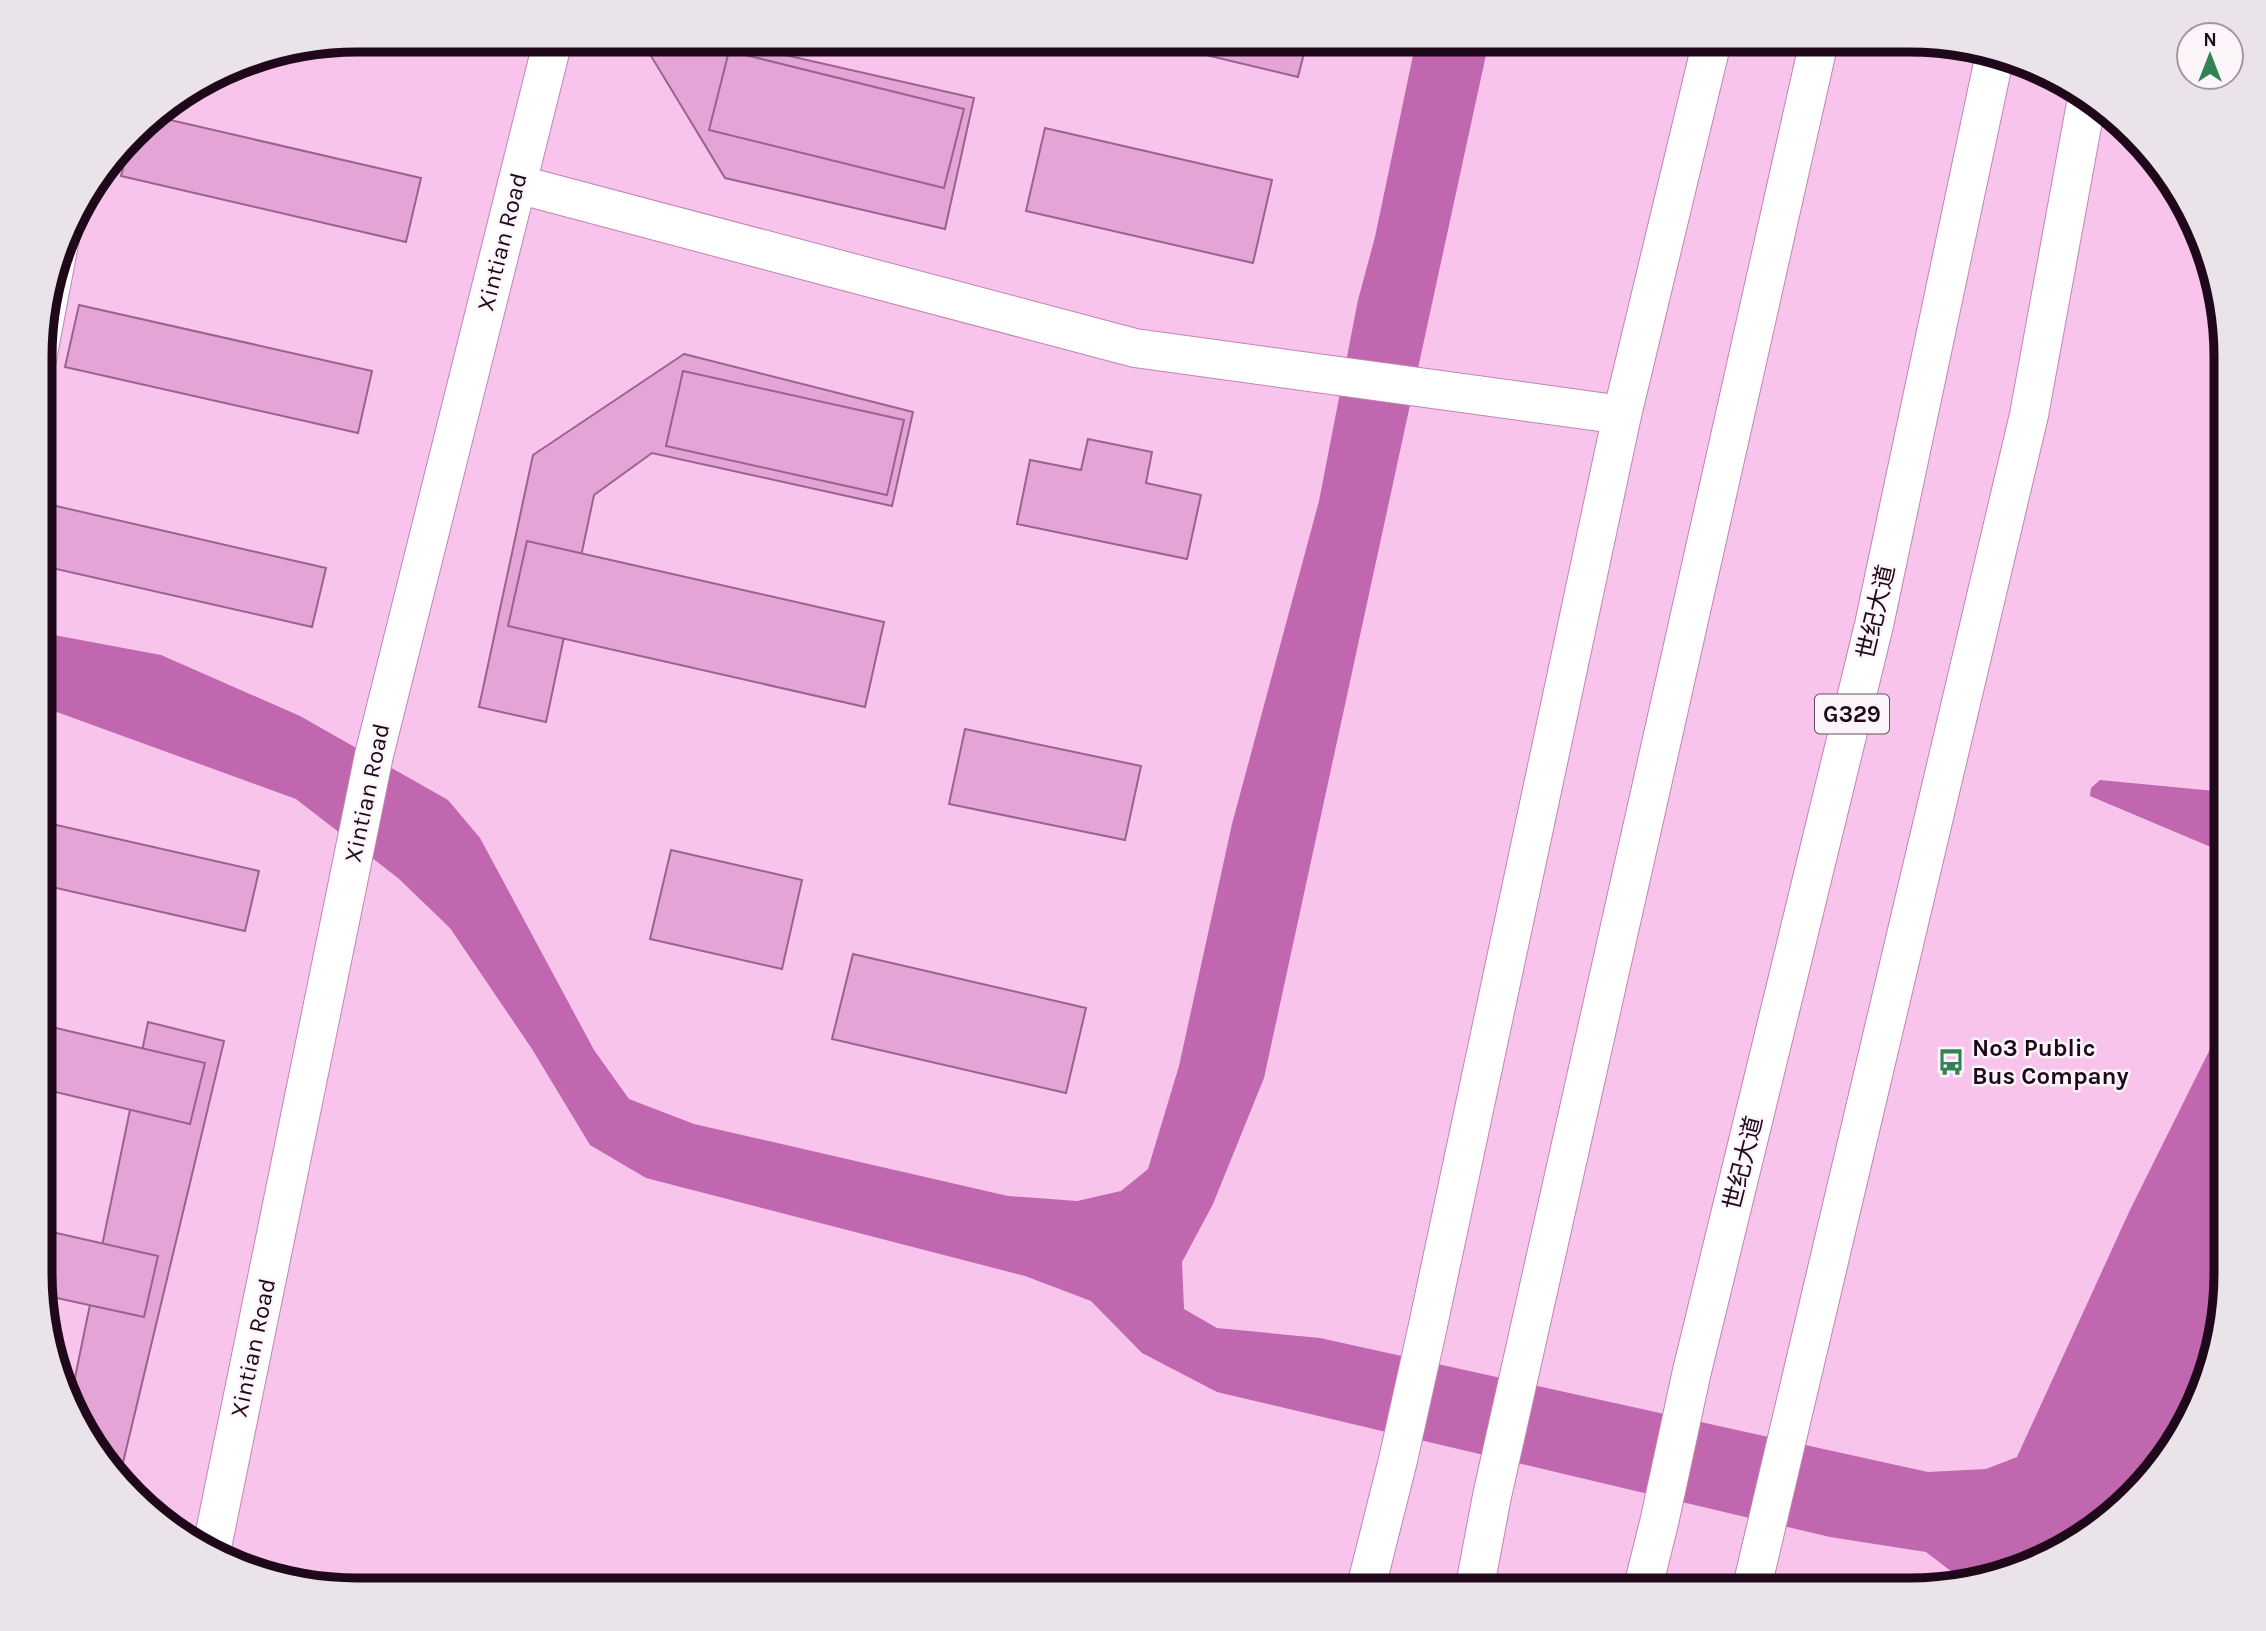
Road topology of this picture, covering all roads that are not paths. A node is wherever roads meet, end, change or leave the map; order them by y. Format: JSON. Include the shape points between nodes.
{"nodes":[{"id":1,"x":550,"y":52,"type":"edge"},
{"id":2,"x":1709,"y":52,"type":"edge"},
{"id":3,"x":1817,"y":52,"type":"edge"},
{"id":4,"x":1993,"y":65,"type":"edge"},
{"id":5,"x":2085,"y":109,"type":"edge"},
{"id":6,"x":517,"y":184,"type":"junction"},
{"id":7,"x":1622,"y":415,"type":"junction"},
{"id":8,"x":213,"y":1542,"type":"edge"},
{"id":9,"x":1368,"y":1578,"type":"edge"},
{"id":10,"x":1477,"y":1578,"type":"edge"},
{"id":11,"x":1645,"y":1578,"type":"edge"},
{"id":12,"x":1754,"y":1578,"type":"edge"}],
"edges":[{"from":1,"to":6,"type":"main road","name":"Xintian Road"},
{"from":2,"to":7,"type":"main road"},
{"from":3,"to":10,"type":"main road"},
{"from":4,"to":11,"type":"main road","name":"世纪大道","number":"G329","via":[[1874,625]]},
{"from":5,"to":12,"type":"main road","via":[[2029,415]]},
{"from":6,"to":7,"type":"main road","via":[[1135,348]]},
{"from":6,"to":8,"type":"main road","name":"Xintian Road","via":[[374,755]]},
{"from":7,"to":9,"type":"main road","via":[[1427,1330]]}]}
